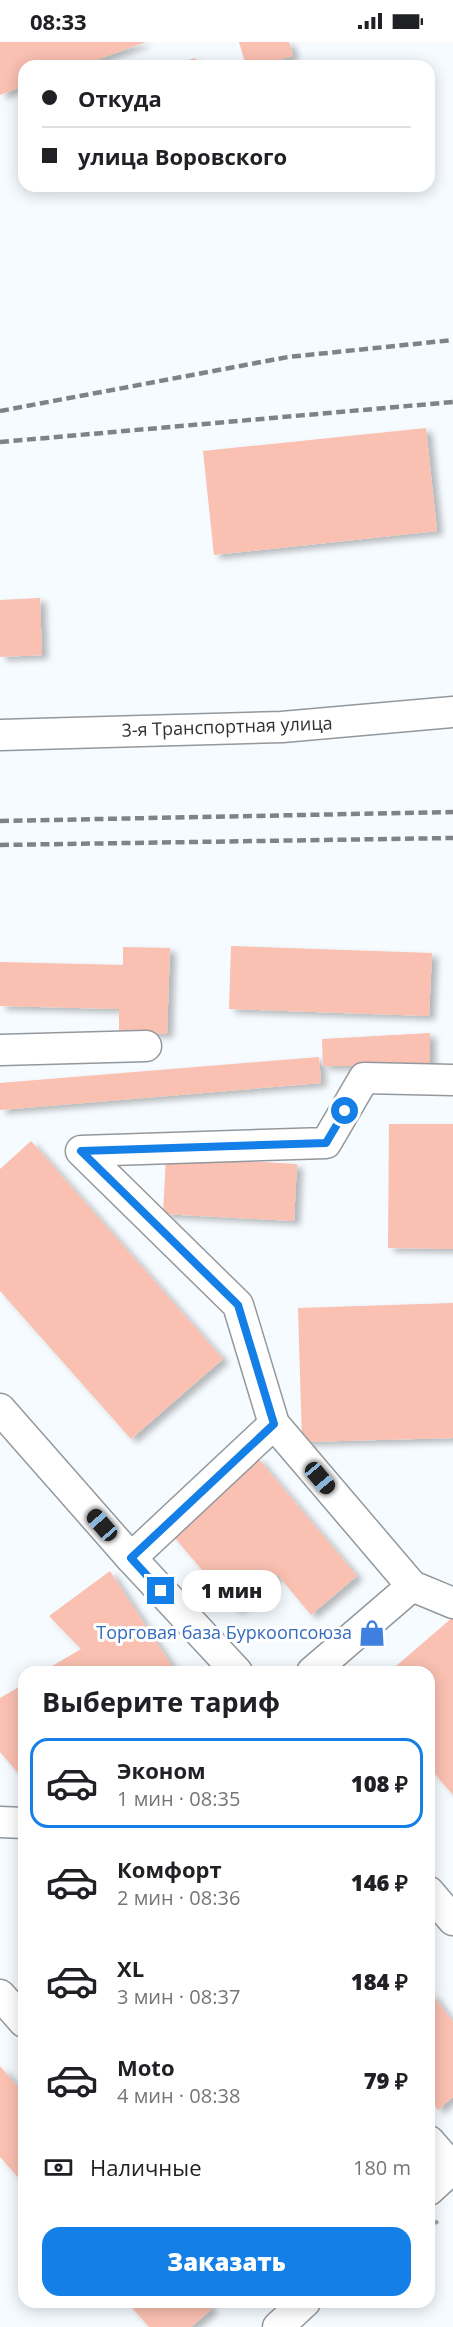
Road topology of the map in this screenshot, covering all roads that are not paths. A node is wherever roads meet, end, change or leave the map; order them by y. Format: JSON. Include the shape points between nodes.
{"nodes":[{"id":1,"x":453,"y":712,"type":"edge"},
{"id":2,"x":0,"y":735,"type":"edge"},
{"id":3,"x":146,"y":1046,"type":"dead end"},
{"id":4,"x":0,"y":1050,"type":"edge"},
{"id":5,"x":453,"y":1080,"type":"edge"},
{"id":6,"x":0,"y":1409,"type":"edge"},
{"id":7,"x":274,"y":1424,"type":"junction"},
{"id":8,"x":131,"y":1558,"type":"junction"},
{"id":9,"x":412,"y":1586,"type":"junction"},
{"id":10,"x":453,"y":1603,"type":"edge"},
{"id":11,"x":231,"y":1666,"type":"edge"},
{"id":12,"x":319,"y":1666,"type":"edge"},
{"id":13,"x":0,"y":1822,"type":"edge"},
{"id":14,"x":18,"y":1823,"type":"edge"},
{"id":15,"x":435,"y":1899,"type":"edge"},
{"id":16,"x":453,"y":1920,"type":"edge"},
{"id":17,"x":0,"y":1995,"type":"edge"},
{"id":18,"x":18,"y":2015,"type":"edge"},
{"id":19,"x":435,"y":2148,"type":"edge"},
{"id":20,"x":453,"y":2168,"type":"edge"},
{"id":21,"x":435,"y":2184,"type":"edge"}],
"edges":[{"from":1,"to":2,"type":"street","name":"3-я Транспортная улица","via":[[282,727]]},
{"from":3,"to":4,"type":"street"},
{"from":5,"to":7,"type":"street","via":[[364,1078],[326,1143],[81,1151],[238,1305]]},
{"from":6,"to":8,"type":"street"},
{"from":7,"to":8,"type":"street"},
{"from":7,"to":9,"type":"street"},
{"from":8,"to":11,"type":"street"},
{"from":9,"to":10,"type":"street"},
{"from":9,"to":12,"type":"street"},
{"from":13,"to":14,"type":"street"},
{"from":15,"to":16,"type":"street"},
{"from":17,"to":18,"type":"street"},
{"from":19,"to":20,"type":"street"},
{"from":20,"to":21,"type":"street"}]}
